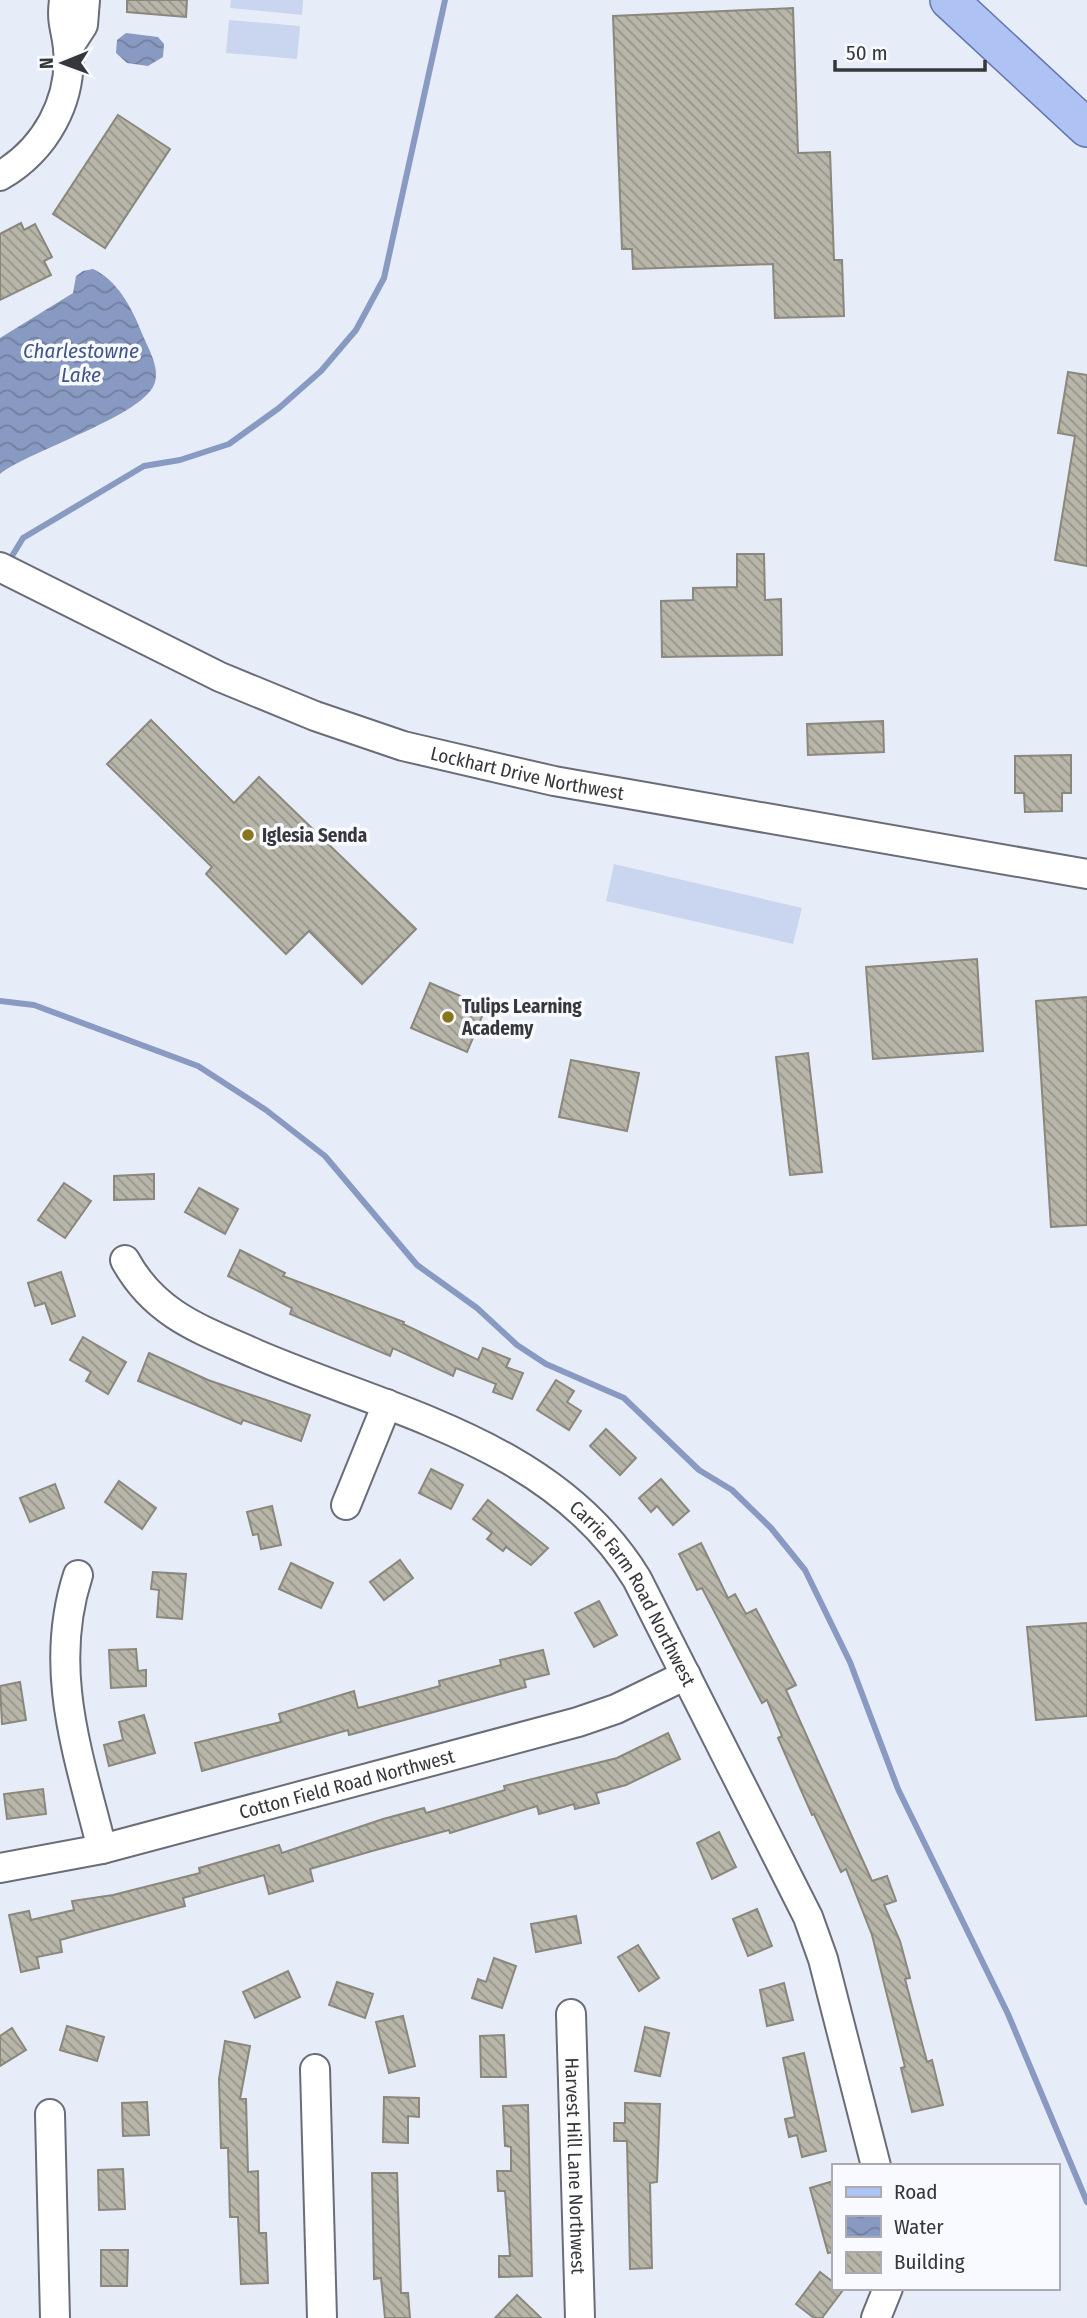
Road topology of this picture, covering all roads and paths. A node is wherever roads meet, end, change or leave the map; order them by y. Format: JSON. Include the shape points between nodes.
{"nodes":[{"id":1,"x":64,"y":0,"type":"edge"},
{"id":2,"x":85,"y":0,"type":"edge"},
{"id":3,"x":948,"y":0,"type":"edge"},
{"id":4,"x":68,"y":48,"type":"junction"},
{"id":5,"x":1087,"y":128,"type":"edge"},
{"id":6,"x":0,"y":176,"type":"edge"},
{"id":7,"x":7,"y":571,"type":"edge"},
{"id":8,"x":1087,"y":874,"type":"edge"},
{"id":9,"x":125,"y":1261,"type":"dead end"},
{"id":10,"x":387,"y":1404,"type":"junction"},
{"id":11,"x":346,"y":1505,"type":"dead end"},
{"id":12,"x":78,"y":1575,"type":"dead end"},
{"id":13,"x":687,"y":1675,"type":"junction"},
{"id":14,"x":102,"y":1849,"type":"junction"},
{"id":15,"x":0,"y":1868,"type":"edge"},
{"id":16,"x":571,"y":2014,"type":"dead end"},
{"id":17,"x":315,"y":2069,"type":"dead end"},
{"id":18,"x":50,"y":2114,"type":"dead end"},
{"id":19,"x":875,"y":2164,"type":"edge"},
{"id":20,"x":887,"y":2290,"type":"edge"},
{"id":21,"x":54,"y":2318,"type":"edge"},
{"id":22,"x":322,"y":2318,"type":"edge"},
{"id":23,"x":580,"y":2318,"type":"edge"},
{"id":24,"x":876,"y":2318,"type":"edge"}],
"edges":[{"from":1,"to":4,"type":"street","via":[[61,23]]},
{"from":2,"to":4,"type":"street","via":[[82,25]]},
{"from":3,"to":5,"type":"main road"},
{"from":4,"to":6,"type":"street","via":[[54,122],[34,149]]},
{"from":7,"to":8,"type":"street","name":"Lockhart Drive Northwest","via":[[220,677],[403,746],[554,781]]},
{"from":9,"to":10,"type":"street","name":"Carrie Farm Road Northwest","via":[[147,1294],[175,1316],[279,1363]]},
{"from":10,"to":11,"type":"street"},
{"from":10,"to":13,"type":"street","name":"Carrie Farm Road Northwest","via":[[508,1458],[573,1502],[630,1567]]},
{"from":12,"to":14,"type":"street","via":[[64,1629],[62,1660],[69,1711]]},
{"from":13,"to":14,"type":"street","name":"Cotton Field Road Northwest","via":[[588,1719]]},
{"from":13,"to":19,"type":"street","name":"Carrie Farm Road Northwest","via":[[816,1937]]},
{"from":14,"to":15,"type":"street","name":"Cotton Field Road Northwest"},
{"from":16,"to":23,"type":"street","name":"Harvest Hill Lane Northwest"},
{"from":17,"to":22,"type":"street"},
{"from":18,"to":21,"type":"street"},
{"from":20,"to":24,"type":"street"}]}
